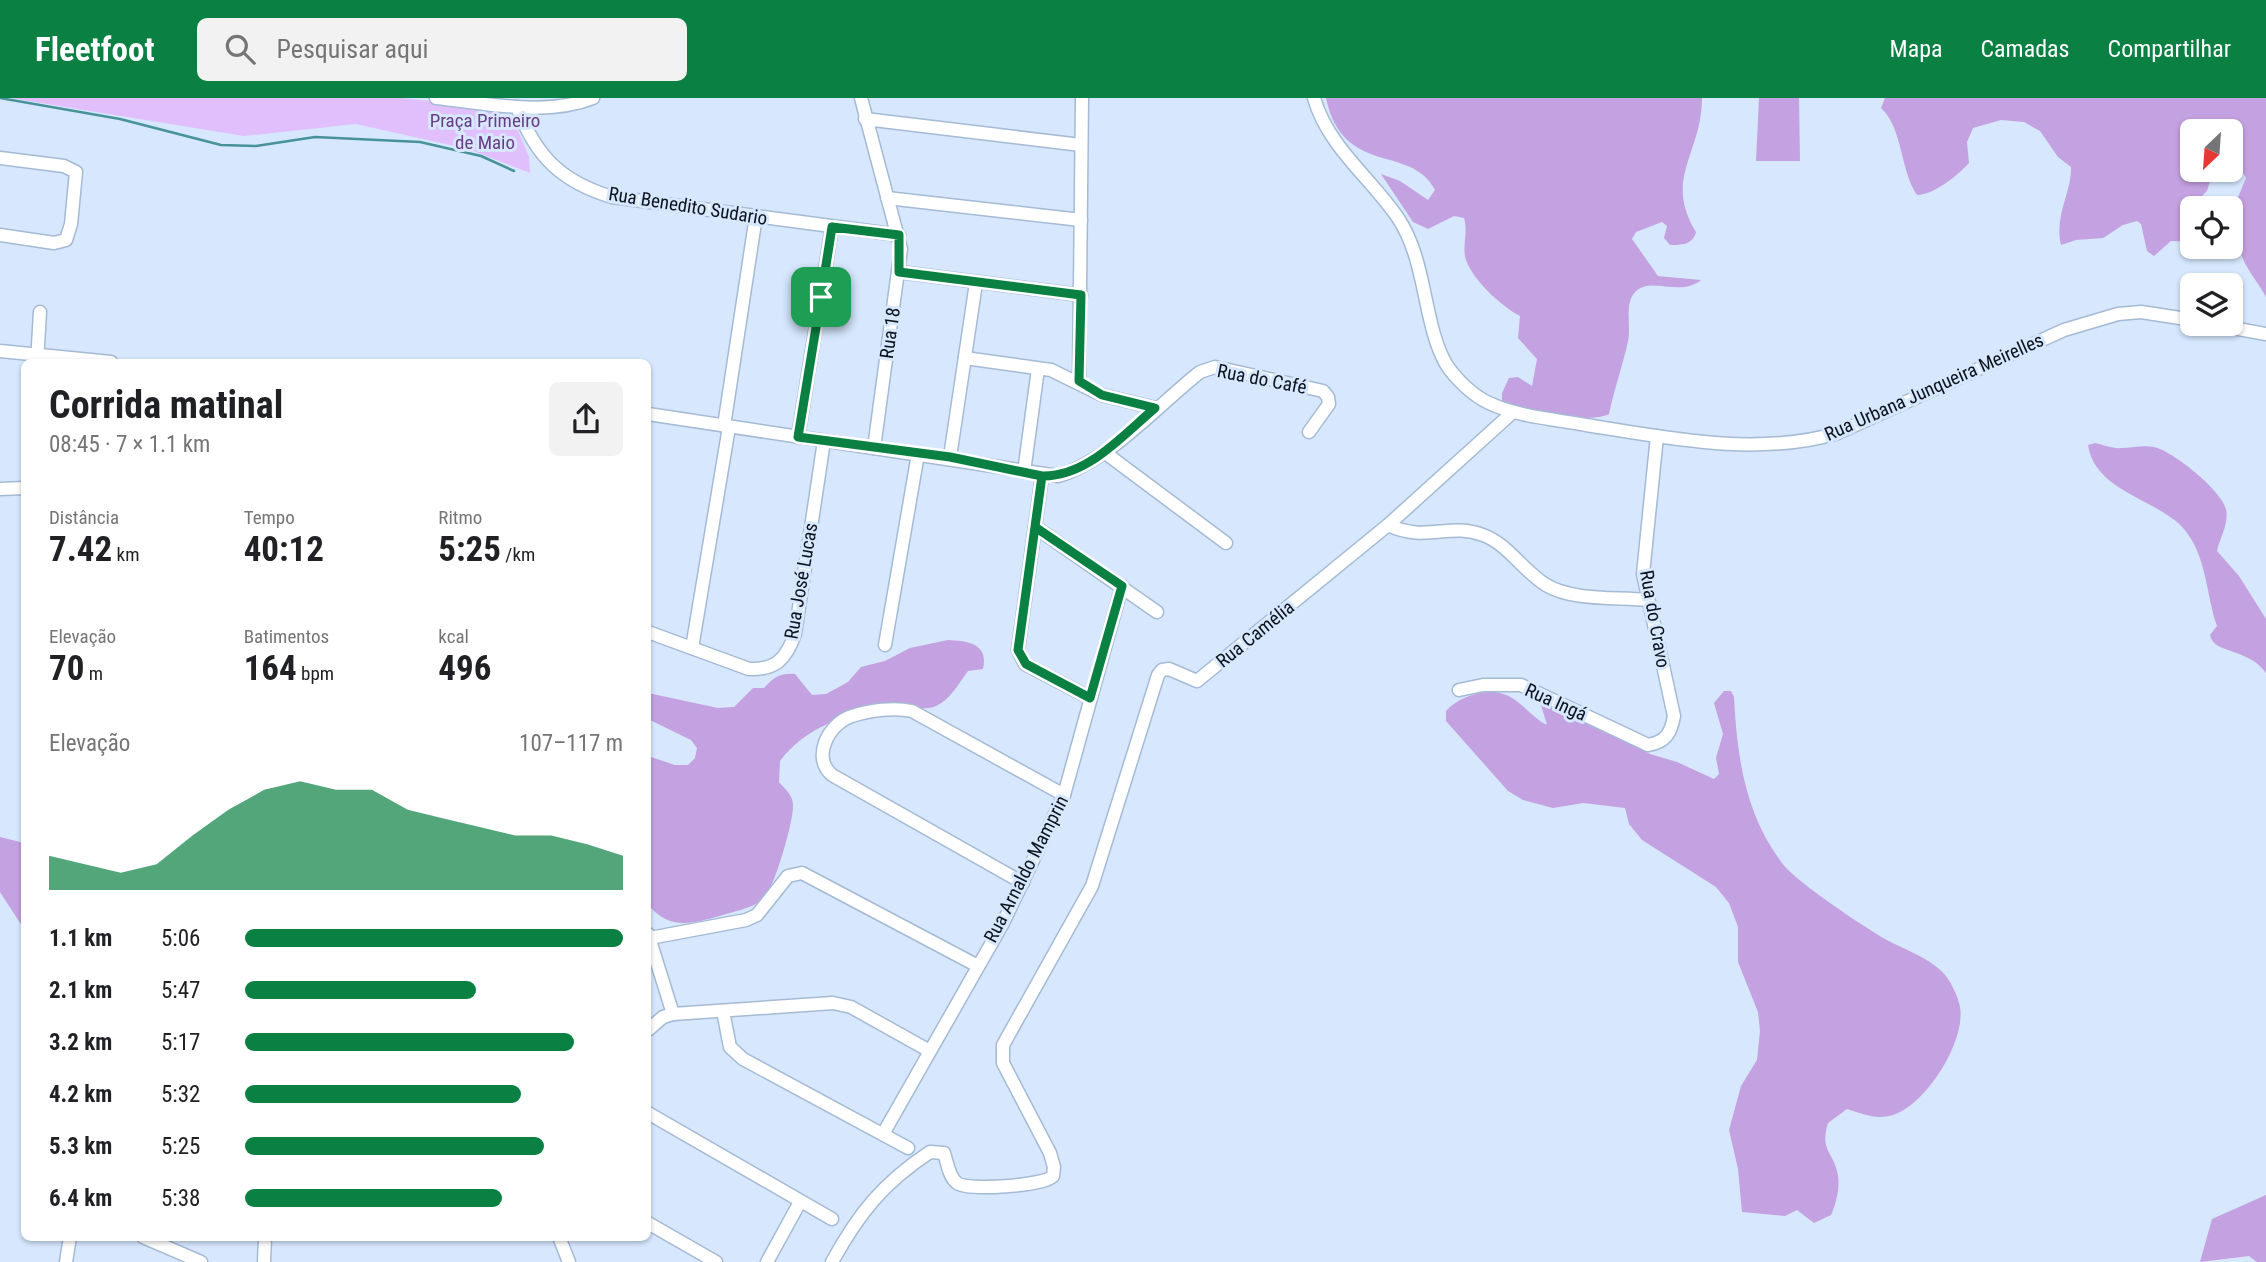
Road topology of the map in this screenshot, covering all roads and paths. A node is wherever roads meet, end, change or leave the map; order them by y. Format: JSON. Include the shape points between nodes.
{"nodes":[{"id":1,"x":436,"y":98,"type":"edge"},
{"id":2,"x":593,"y":98,"type":"edge"},
{"id":3,"x":861,"y":98,"type":"edge"},
{"id":4,"x":1082,"y":98,"type":"edge"},
{"id":5,"x":1314,"y":98,"type":"edge"},
{"id":6,"x":537,"y":102,"type":"edge"},
{"id":7,"x":517,"y":107,"type":"junction"},
{"id":8,"x":865,"y":119,"type":"junction"},
{"id":9,"x":1081,"y":145,"type":"junction"},
{"id":10,"x":0,"y":158,"type":"edge"},
{"id":11,"x":887,"y":198,"type":"junction"},
{"id":12,"x":756,"y":216,"type":"junction"},
{"id":13,"x":1081,"y":220,"type":"junction"},
{"id":14,"x":832,"y":227,"type":"junction"},
{"id":15,"x":0,"y":235,"type":"edge"},
{"id":16,"x":899,"y":235,"type":"junction"},
{"id":17,"x":899,"y":272,"type":"junction"},
{"id":18,"x":976,"y":283,"type":"junction"},
{"id":19,"x":1081,"y":295,"type":"junction"},
{"id":20,"x":40,"y":312,"type":"dead end"},
{"id":21,"x":2180,"y":318,"type":"edge"},
{"id":22,"x":2243,"y":330,"type":"edge"},
{"id":23,"x":2266,"y":334,"type":"edge"},
{"id":24,"x":0,"y":351,"type":"edge"},
{"id":25,"x":965,"y":358,"type":"junction"},
{"id":26,"x":37,"y":359,"type":"edge"},
{"id":27,"x":1038,"y":369,"type":"junction"},
{"id":28,"x":1079,"y":381,"type":"junction"},
{"id":29,"x":1155,"y":408,"type":"junction"},
{"id":30,"x":1513,"y":412,"type":"junction"},
{"id":31,"x":651,"y":414,"type":"edge"},
{"id":32,"x":727,"y":427,"type":"junction"},
{"id":33,"x":1309,"y":432,"type":"dead end"},
{"id":34,"x":1657,"y":436,"type":"junction"},
{"id":35,"x":798,"y":437,"type":"junction"},
{"id":36,"x":824,"y":441,"type":"junction"},
{"id":37,"x":874,"y":448,"type":"junction"},
{"id":38,"x":1104,"y":452,"type":"junction"},
{"id":39,"x":918,"y":454,"type":"junction"},
{"id":40,"x":950,"y":457,"type":"junction"},
{"id":41,"x":1024,"y":472,"type":"junction"},
{"id":42,"x":1042,"y":476,"type":"junction"},
{"id":43,"x":21,"y":488,"type":"edge"},
{"id":44,"x":0,"y":489,"type":"edge"},
{"id":45,"x":1388,"y":525,"type":"junction"},
{"id":46,"x":1035,"y":527,"type":"junction"},
{"id":47,"x":1226,"y":543,"type":"dead end"},
{"id":48,"x":1122,"y":586,"type":"junction"},
{"id":49,"x":1647,"y":600,"type":"junction"},
{"id":50,"x":1157,"y":612,"type":"dead end"},
{"id":51,"x":651,"y":633,"type":"edge"},
{"id":52,"x":885,"y":645,"type":"dead end"},
{"id":53,"x":692,"y":648,"type":"junction"},
{"id":54,"x":1459,"y":690,"type":"dead end"},
{"id":55,"x":1090,"y":698,"type":"junction"},
{"id":56,"x":1648,"y":745,"type":"joint"},
{"id":57,"x":1063,"y":794,"type":"junction"},
{"id":58,"x":1023,"y":883,"type":"junction"},
{"id":59,"x":651,"y":936,"type":"edge"},
{"id":60,"x":651,"y":942,"type":"edge"},
{"id":61,"x":976,"y":965,"type":"junction"},
{"id":62,"x":723,"y":1012,"type":"junction"},
{"id":63,"x":673,"y":1014,"type":"junction"},
{"id":64,"x":651,"y":1028,"type":"edge"},
{"id":65,"x":928,"y":1050,"type":"junction"},
{"id":66,"x":651,"y":1115,"type":"edge"},
{"id":67,"x":883,"y":1134,"type":"junction"},
{"id":68,"x":908,"y":1148,"type":"dead end"},
{"id":69,"x":800,"y":1202,"type":"junction"},
{"id":70,"x":832,"y":1219,"type":"dead end"},
{"id":71,"x":651,"y":1225,"type":"edge"},
{"id":72,"x":69,"y":1241,"type":"edge"},
{"id":73,"x":152,"y":1241,"type":"edge"},
{"id":74,"x":561,"y":1241,"type":"edge"},
{"id":75,"x":264,"y":1258,"type":"edge"},
{"id":76,"x":66,"y":1262,"type":"edge"},
{"id":77,"x":201,"y":1262,"type":"edge"},
{"id":78,"x":276,"y":1262,"type":"edge"},
{"id":79,"x":569,"y":1262,"type":"edge"},
{"id":80,"x":716,"y":1262,"type":"edge"},
{"id":81,"x":768,"y":1262,"type":"edge"},
{"id":82,"x":832,"y":1262,"type":"edge"}],
"edges":[{"from":1,"to":7,"type":"street"},
{"from":2,"to":6,"type":"street","via":[[569,104]]},
{"from":3,"to":8,"type":"street","name":"Rua 18"},
{"from":4,"to":9,"type":"street"},
{"from":5,"to":30,"type":"street","name":"Rua Urbana Junqueira Meirelles","via":[[1333,138],[1399,220],[1420,271],[1446,364],[1486,402]]},
{"from":6,"to":7,"type":"street"},
{"from":7,"to":12,"type":"street","name":"Rua Benedito Sudario","via":[[544,156],[584,188],[612,197]]},
{"from":8,"to":9,"type":"street"},
{"from":8,"to":11,"type":"street","name":"Rua 18"},
{"from":9,"to":13,"type":"street"},
{"from":10,"to":15,"type":"street","via":[[64,166],[76,172],[66,240],[54,243]]},
{"from":11,"to":13,"type":"street"},
{"from":11,"to":16,"type":"street","name":"Rua 18"},
{"from":12,"to":14,"type":"street","name":"Rua Benedito Sudario"},
{"from":12,"to":32,"type":"street"},
{"from":13,"to":19,"type":"street"},
{"from":14,"to":16,"type":"street","name":"Rua Benedito Sudario"},
{"from":14,"to":35,"type":"street"},
{"from":16,"to":17,"type":"street","name":"Rua 18"},
{"from":17,"to":18,"type":"street"},
{"from":17,"to":37,"type":"street","name":"Rua 18"},
{"from":18,"to":19,"type":"street"},
{"from":18,"to":25,"type":"street"},
{"from":19,"to":28,"type":"street"},
{"from":20,"to":26,"type":"street"},
{"from":21,"to":34,"type":"street","name":"Rua Urbana Junqueira Meirelles","via":[[2118,314],[2064,330],[1823,437],[1728,443]]},
{"from":22,"to":23,"type":"street"},
{"from":24,"to":26,"type":"street"},
{"from":25,"to":27,"type":"street"},
{"from":25,"to":40,"type":"street"},
{"from":27,"to":28,"type":"street"},
{"from":27,"to":41,"type":"street"},
{"from":28,"to":29,"type":"street","via":[[1102,395]]},
{"from":29,"to":33,"type":"street","name":"Rua do Café","via":[[1200,372],[1215,367],[1323,391],[1329,404]]},
{"from":29,"to":38,"type":"street","name":"Rua do Café"},
{"from":30,"to":34,"type":"street","name":"Rua Urbana Junqueira Meirelles"},
{"from":30,"to":45,"type":"street","name":"Rua Camélia"},
{"from":31,"to":32,"type":"street","name":"Rua do Café"},
{"from":32,"to":35,"type":"street","name":"Rua do Café"},
{"from":32,"to":53,"type":"street"},
{"from":34,"to":49,"type":"street","name":"Rua do Cravo","via":[[1643,574]]},
{"from":35,"to":36,"type":"street","name":"Rua do Café"},
{"from":36,"to":37,"type":"street","name":"Rua do Café"},
{"from":36,"to":53,"type":"street","name":"Rua José Lucas","via":[[795,634],[788,653],[777,666],[764,670]]},
{"from":37,"to":39,"type":"street","name":"Rua do Café"},
{"from":38,"to":42,"type":"street","name":"Rua do Café","via":[[1074,471]]},
{"from":38,"to":47,"type":"street"},
{"from":39,"to":40,"type":"street","name":"Rua do Café"},
{"from":39,"to":52,"type":"street"},
{"from":40,"to":41,"type":"street","name":"Rua do Café"},
{"from":41,"to":42,"type":"street","name":"Rua do Café"},
{"from":42,"to":46,"type":"street"},
{"from":43,"to":44,"type":"street"},
{"from":45,"to":49,"type":"street","via":[[1414,535],[1466,530],[1485,535],[1527,571],[1557,589]]},
{"from":45,"to":82,"type":"street","name":"Rua Camélia","via":[[1197,681],[1169,669],[1162,670],[1155,681],[1092,886],[1003,1045],[1003,1063],[1050,1153],[1053,1177],[1041,1184],[965,1187],[953,1180],[944,1153],[930,1152],[879,1192],[856,1219]]},
{"from":46,"to":48,"type":"street"},
{"from":46,"to":55,"type":"street","via":[[1020,658]]},
{"from":48,"to":50,"type":"street"},
{"from":48,"to":55,"type":"street","name":"Rua Arnaldo Mamprin"},
{"from":49,"to":56,"type":"street","name":"Rua do Cravo","via":[[1674,716],[1665,739]]},
{"from":51,"to":53,"type":"street","name":"Rua José Lucas"},
{"from":54,"to":56,"type":"street","name":"Rua Ingá","via":[[1521,685]]},
{"from":55,"to":57,"type":"street","name":"Rua Arnaldo Mamprin"},
{"from":57,"to":58,"type":"street","name":"Rua Arnaldo Mamprin"},
{"from":57,"to":58,"type":"street","via":[[912,711],[851,716],[824,743],[823,767],[832,775]]},
{"from":58,"to":61,"type":"street","name":"Rua Arnaldo Mamprin"},
{"from":59,"to":61,"type":"street","via":[[746,920],[765,908],[788,876],[802,873]]},
{"from":60,"to":63,"type":"street"},
{"from":61,"to":65,"type":"street","name":"Rua Arnaldo Mamprin"},
{"from":62,"to":63,"type":"street"},
{"from":62,"to":65,"type":"street","via":[[843,1004]]},
{"from":62,"to":67,"type":"street","via":[[730,1047],[743,1059]]},
{"from":63,"to":64,"type":"street"},
{"from":65,"to":67,"type":"street","name":"Rua Arnaldo Mamprin"},
{"from":66,"to":69,"type":"street"},
{"from":67,"to":68,"type":"street"},
{"from":69,"to":70,"type":"street"},
{"from":69,"to":81,"type":"street"},
{"from":71,"to":80,"type":"street"},
{"from":72,"to":76,"type":"street"},
{"from":73,"to":77,"type":"street"},
{"from":74,"to":79,"type":"street"},
{"from":75,"to":78,"type":"street"}]}
